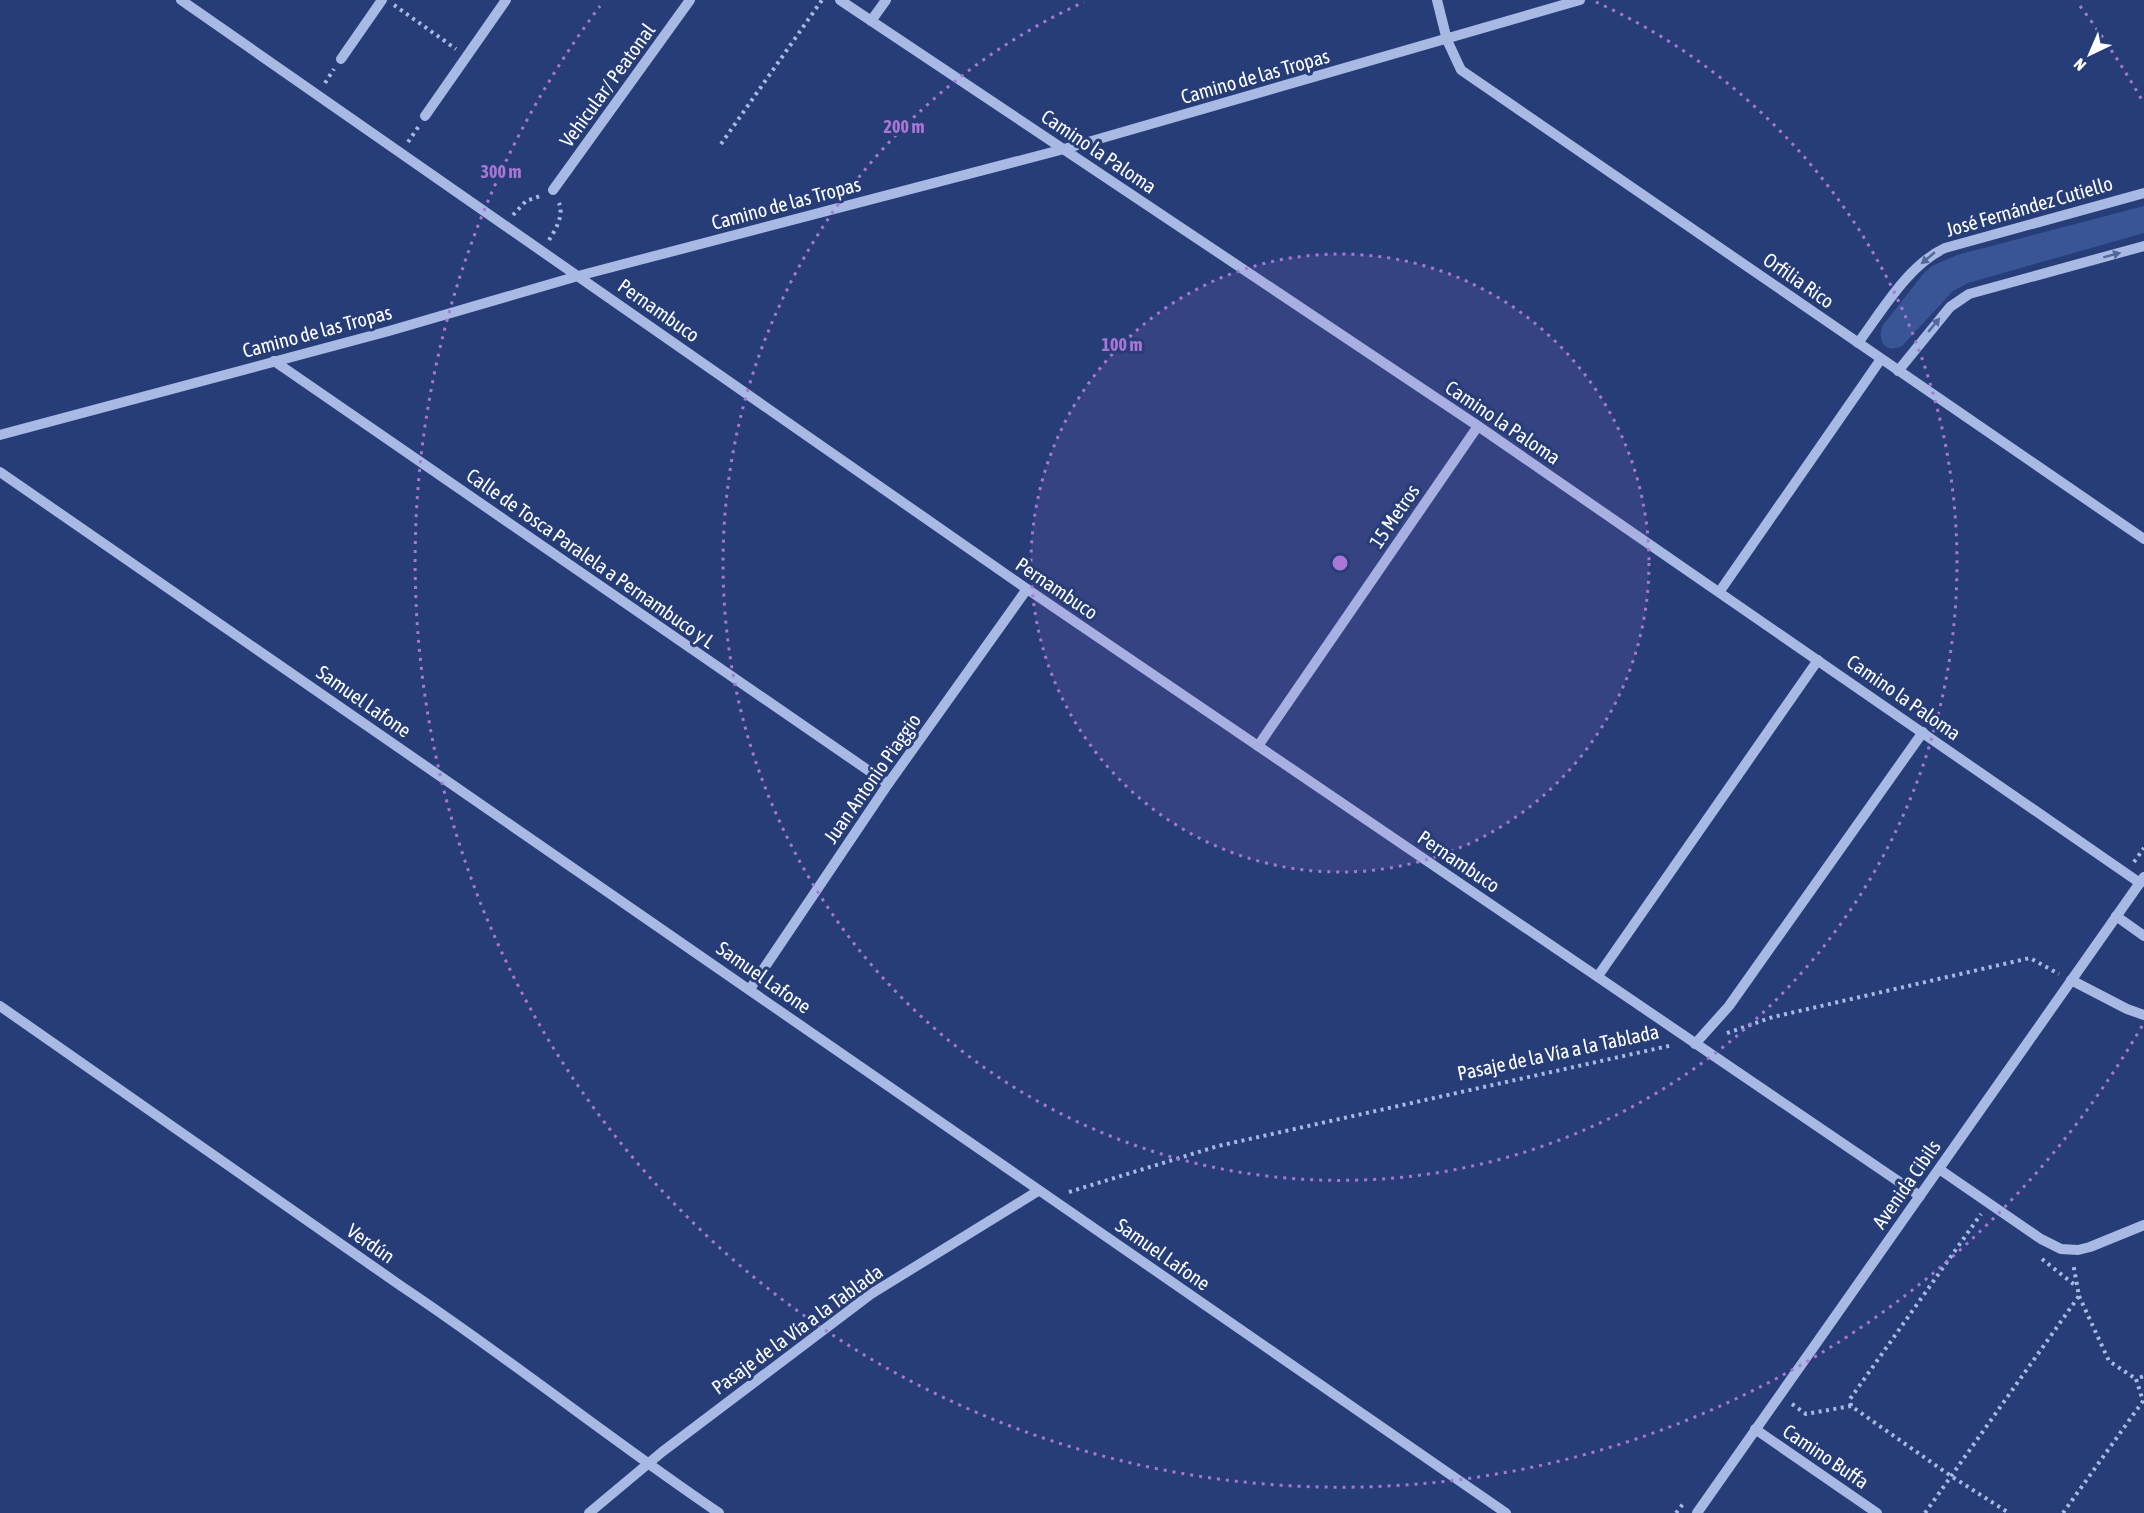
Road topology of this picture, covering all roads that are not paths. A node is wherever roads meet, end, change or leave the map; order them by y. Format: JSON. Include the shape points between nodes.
{"nodes":[{"id":1,"x":181,"y":0,"type":"edge"},
{"id":2,"x":384,"y":0,"type":"edge"},
{"id":3,"x":506,"y":0,"type":"edge"},
{"id":4,"x":690,"y":0,"type":"edge"},
{"id":5,"x":840,"y":0,"type":"edge"},
{"id":6,"x":886,"y":0,"type":"edge"},
{"id":7,"x":1437,"y":0,"type":"edge"},
{"id":8,"x":1580,"y":0,"type":"edge"},
{"id":9,"x":871,"y":21,"type":"junction"},
{"id":10,"x":1447,"y":40,"type":"junction"},
{"id":11,"x":341,"y":59,"type":"road end"},
{"id":12,"x":426,"y":116,"type":"road end"},
{"id":13,"x":1064,"y":149,"type":"junction"},
{"id":14,"x":553,"y":190,"type":"road end"},
{"id":15,"x":2144,"y":193,"type":"edge"},
{"id":16,"x":2144,"y":246,"type":"edge"},
{"id":17,"x":578,"y":276,"type":"junction"},
{"id":18,"x":1858,"y":343,"type":"junction"},
{"id":19,"x":1881,"y":359,"type":"junction"},
{"id":20,"x":274,"y":362,"type":"junction"},
{"id":21,"x":1898,"y":371,"type":"junction"},
{"id":22,"x":1478,"y":426,"type":"junction"},
{"id":23,"x":0,"y":435,"type":"edge"},
{"id":24,"x":0,"y":472,"type":"edge"},
{"id":25,"x":2144,"y":539,"type":"edge"},
{"id":26,"x":1027,"y":589,"type":"junction"},
{"id":27,"x":1720,"y":591,"type":"junction"},
{"id":28,"x":1818,"y":660,"type":"junction"},
{"id":29,"x":1923,"y":732,"type":"junction"},
{"id":30,"x":1258,"y":746,"type":"junction"},
{"id":31,"x":888,"y":784,"type":"junction"},
{"id":32,"x":2142,"y":880,"type":"edge"},
{"id":33,"x":2116,"y":916,"type":"junction"},
{"id":34,"x":2144,"y":936,"type":"edge"},
{"id":35,"x":1598,"y":976,"type":"junction"},
{"id":36,"x":2071,"y":980,"type":"junction"},
{"id":37,"x":750,"y":989,"type":"junction"},
{"id":38,"x":0,"y":1006,"type":"edge"},
{"id":39,"x":2144,"y":1015,"type":"edge"},
{"id":40,"x":1695,"y":1044,"type":"junction"},
{"id":41,"x":1939,"y":1169,"type":"junction"},
{"id":42,"x":1038,"y":1191,"type":"junction"},
{"id":43,"x":1920,"y":1196,"type":"junction"},
{"id":44,"x":2144,"y":1225,"type":"edge"},
{"id":45,"x":1755,"y":1429,"type":"junction"},
{"id":46,"x":647,"y":1464,"type":"junction"},
{"id":47,"x":589,"y":1513,"type":"edge"},
{"id":48,"x":719,"y":1513,"type":"edge"},
{"id":49,"x":1506,"y":1513,"type":"edge"},
{"id":50,"x":1697,"y":1513,"type":"edge"},
{"id":51,"x":1877,"y":1513,"type":"edge"}],
"edges":[{"from":1,"to":17,"type":"street","name":"Pernambuco"},
{"from":2,"to":11,"type":"street"},
{"from":3,"to":12,"type":"street"},
{"from":4,"to":14,"type":"street","name":"Vehicular/ Peatonal"},
{"from":5,"to":9,"type":"street","name":"Camino la Paloma"},
{"from":6,"to":9,"type":"street"},
{"from":7,"to":10,"type":"street","name":"Orfilia Rico"},
{"from":8,"to":10,"type":"street","name":"Camino de las Tropas"},
{"from":9,"to":13,"type":"street","name":"Camino la Paloma"},
{"from":10,"to":13,"type":"street","name":"Camino de las Tropas"},
{"from":10,"to":18,"type":"street","name":"Orfilia Rico","via":[[1461,70]]},
{"from":13,"to":17,"type":"street","name":"Camino de las Tropas"},
{"from":13,"to":22,"type":"street","name":"Camino la Paloma"},
{"from":15,"to":18,"type":"street","name":"José Fernández Cutiello","one_way":true,"via":[[1936,252],[1909,275]]},
{"from":21,"to":16,"type":"street","one_way":true,"via":[[1950,307],[1969,294]]},
{"from":17,"to":20,"type":"street","name":"Camino de las Tropas"},
{"from":17,"to":26,"type":"street","name":"Pernambuco"},
{"from":18,"to":19,"type":"street","name":"Orfilia Rico"},
{"from":19,"to":21,"type":"street","name":"Orfilia Rico"},
{"from":19,"to":27,"type":"street"},
{"from":20,"to":23,"type":"street","name":"Camino de las Tropas"},
{"from":20,"to":31,"type":"street","name":"Calle de Tosca Paralela a Pernambuco y L"},
{"from":21,"to":25,"type":"street","name":"Orfilia Rico"},
{"from":22,"to":27,"type":"street","name":"Camino la Paloma"},
{"from":22,"to":30,"type":"street","name":"15 Metros"},
{"from":24,"to":37,"type":"street","name":"Samuel Lafone"},
{"from":26,"to":30,"type":"street","name":"Pernambuco"},
{"from":26,"to":31,"type":"street","name":"Juan Antonio Piaggio"},
{"from":27,"to":28,"type":"street","name":"Camino la Paloma"},
{"from":28,"to":29,"type":"street","name":"Camino la Paloma"},
{"from":28,"to":35,"type":"street"},
{"from":29,"to":32,"type":"street","name":"Camino la Paloma"},
{"from":29,"to":40,"type":"street","via":[[1729,1006]]},
{"from":30,"to":35,"type":"street","name":"Pernambuco"},
{"from":31,"to":37,"type":"street","name":"Juan Antonio Piaggio"},
{"from":32,"to":33,"type":"street","name":"Avenida Cibils"},
{"from":33,"to":34,"type":"street"},
{"from":33,"to":36,"type":"street","name":"Avenida Cibils"},
{"from":35,"to":40,"type":"street","name":"Pernambuco"},
{"from":36,"to":39,"type":"street"},
{"from":36,"to":41,"type":"street","name":"Avenida Cibils"},
{"from":37,"to":42,"type":"street","name":"Samuel Lafone"},
{"from":38,"to":46,"type":"street","name":"Verdún","via":[[466,1329]]},
{"from":40,"to":43,"type":"street","name":"Pernambuco"},
{"from":41,"to":43,"type":"street","name":"Avenida Cibils"},
{"from":41,"to":44,"type":"street","via":[[2061,1249],[2078,1250]]},
{"from":42,"to":46,"type":"street","name":"Pasaje de la Vía a la Tablada","via":[[871,1294]]},
{"from":42,"to":49,"type":"street","name":"Samuel Lafone"},
{"from":43,"to":45,"type":"street","name":"Avenida Cibils"},
{"from":45,"to":50,"type":"street","name":"Avenida Cibils"},
{"from":45,"to":51,"type":"street","name":"Camino Buffa"},
{"from":46,"to":47,"type":"street","name":"Pasaje de la Vía a la Tablada"},
{"from":46,"to":48,"type":"street","name":"Verdún"}]}
